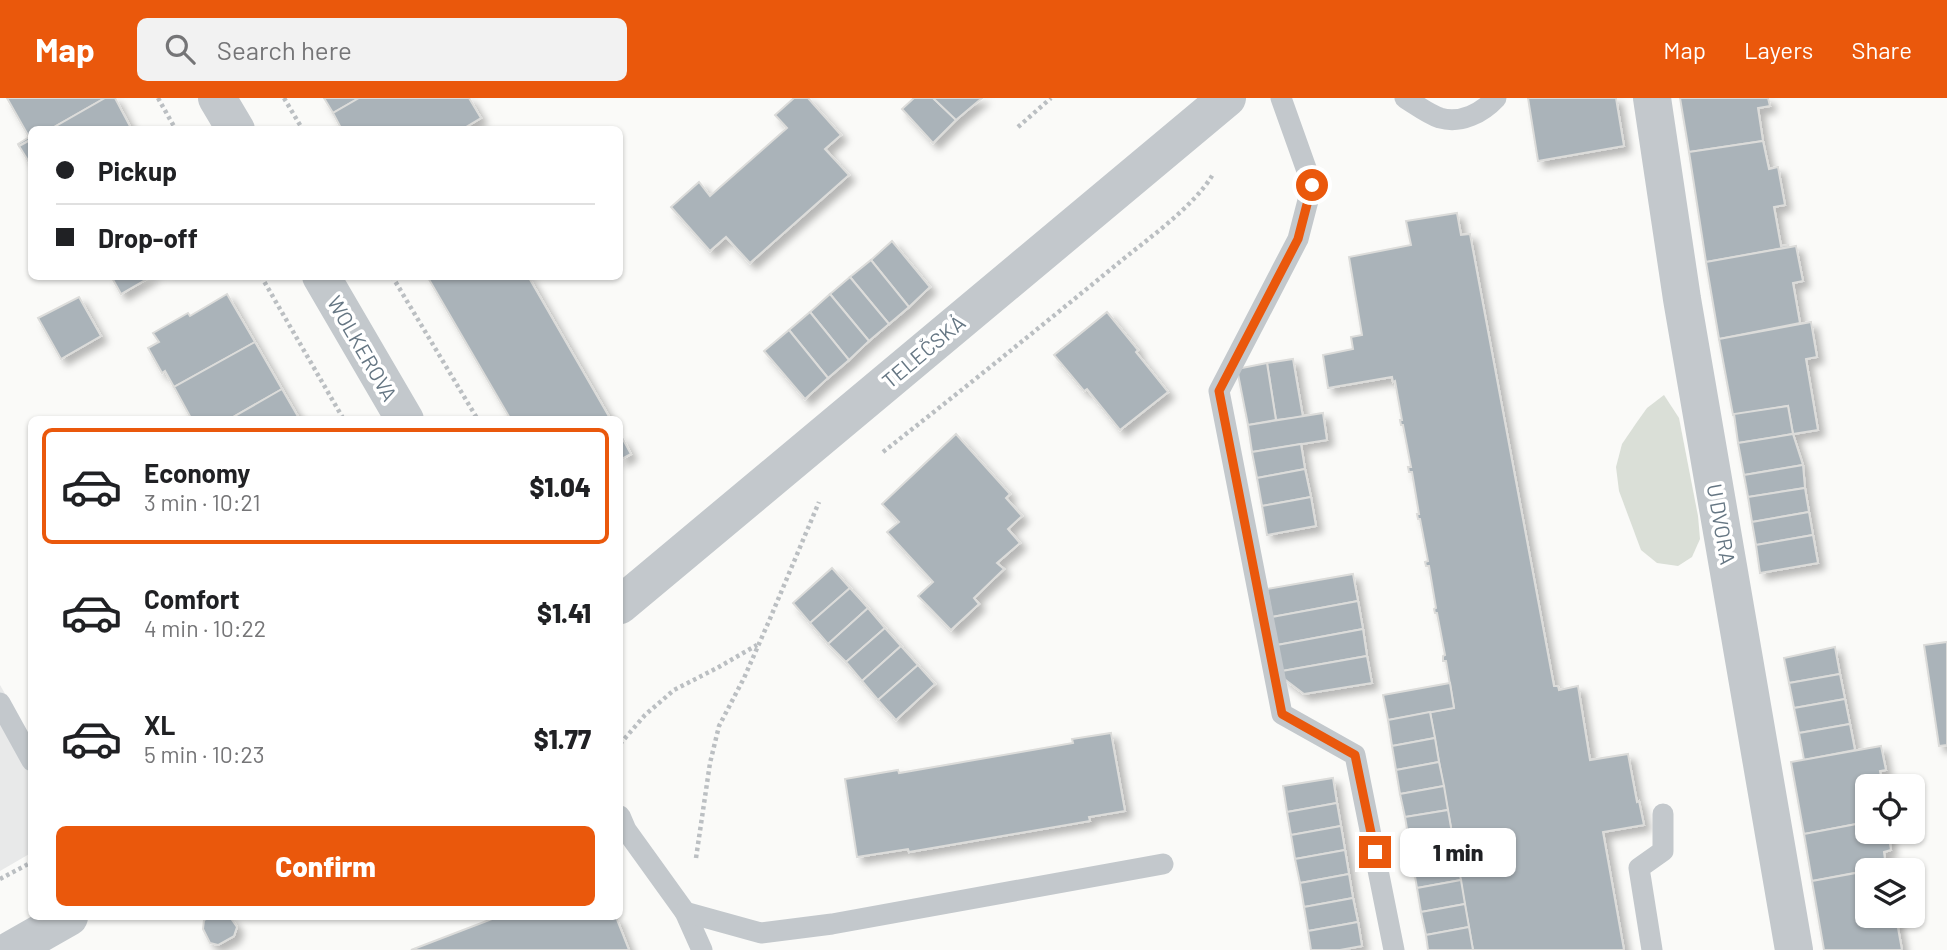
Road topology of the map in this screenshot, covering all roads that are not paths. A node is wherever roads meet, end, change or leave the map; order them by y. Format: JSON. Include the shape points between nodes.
{"nodes":[{"id":1,"x":218,"y":98,"type":"edge"},
{"id":2,"x":1227,"y":98,"type":"edge"},
{"id":3,"x":1281,"y":98,"type":"edge"},
{"id":4,"x":1405,"y":98,"type":"edge"},
{"id":5,"x":1496,"y":98,"type":"edge"},
{"id":6,"x":1652,"y":98,"type":"edge"},
{"id":7,"x":234,"y":126,"type":"edge"},
{"id":8,"x":323,"y":280,"type":"edge"},
{"id":9,"x":403,"y":416,"type":"edge"},
{"id":10,"x":623,"y":602,"type":"edge"},
{"id":11,"x":0,"y":703,"type":"edge"},
{"id":12,"x":28,"y":754,"type":"edge"},
{"id":13,"x":1663,"y":814,"type":"dead end"},
{"id":14,"x":623,"y":823,"type":"edge"},
{"id":15,"x":1163,"y":864,"type":"dead end"},
{"id":16,"x":685,"y":912,"type":"junction"},
{"id":17,"x":64,"y":920,"type":"edge"},
{"id":18,"x":11,"y":950,"type":"edge"},
{"id":19,"x":702,"y":950,"type":"edge"},
{"id":20,"x":1394,"y":950,"type":"edge"},
{"id":21,"x":1653,"y":950,"type":"edge"},
{"id":22,"x":1794,"y":950,"type":"edge"}],
"edges":[{"from":1,"to":7,"type":"street"},
{"from":2,"to":10,"type":"street","name":"TELEČSKÁ"},
{"from":3,"to":20,"type":"lane","via":[[1312,185],[1298,239],[1219,391],[1282,714],[1355,755]]},
{"from":4,"to":5,"type":"lane","via":[[1439,118],[1460,120],[1485,109]]},
{"from":6,"to":22,"type":"street","name":"U DVORA"},
{"from":8,"to":9,"type":"street","name":"WOLKEROVA"},
{"from":11,"to":12,"type":"lane"},
{"from":13,"to":21,"type":"lane","via":[[1663,851],[1639,868]]},
{"from":14,"to":16,"type":"lane"},
{"from":15,"to":16,"type":"lane","via":[[761,933]]},
{"from":16,"to":19,"type":"lane"},
{"from":17,"to":18,"type":"street"}]}
